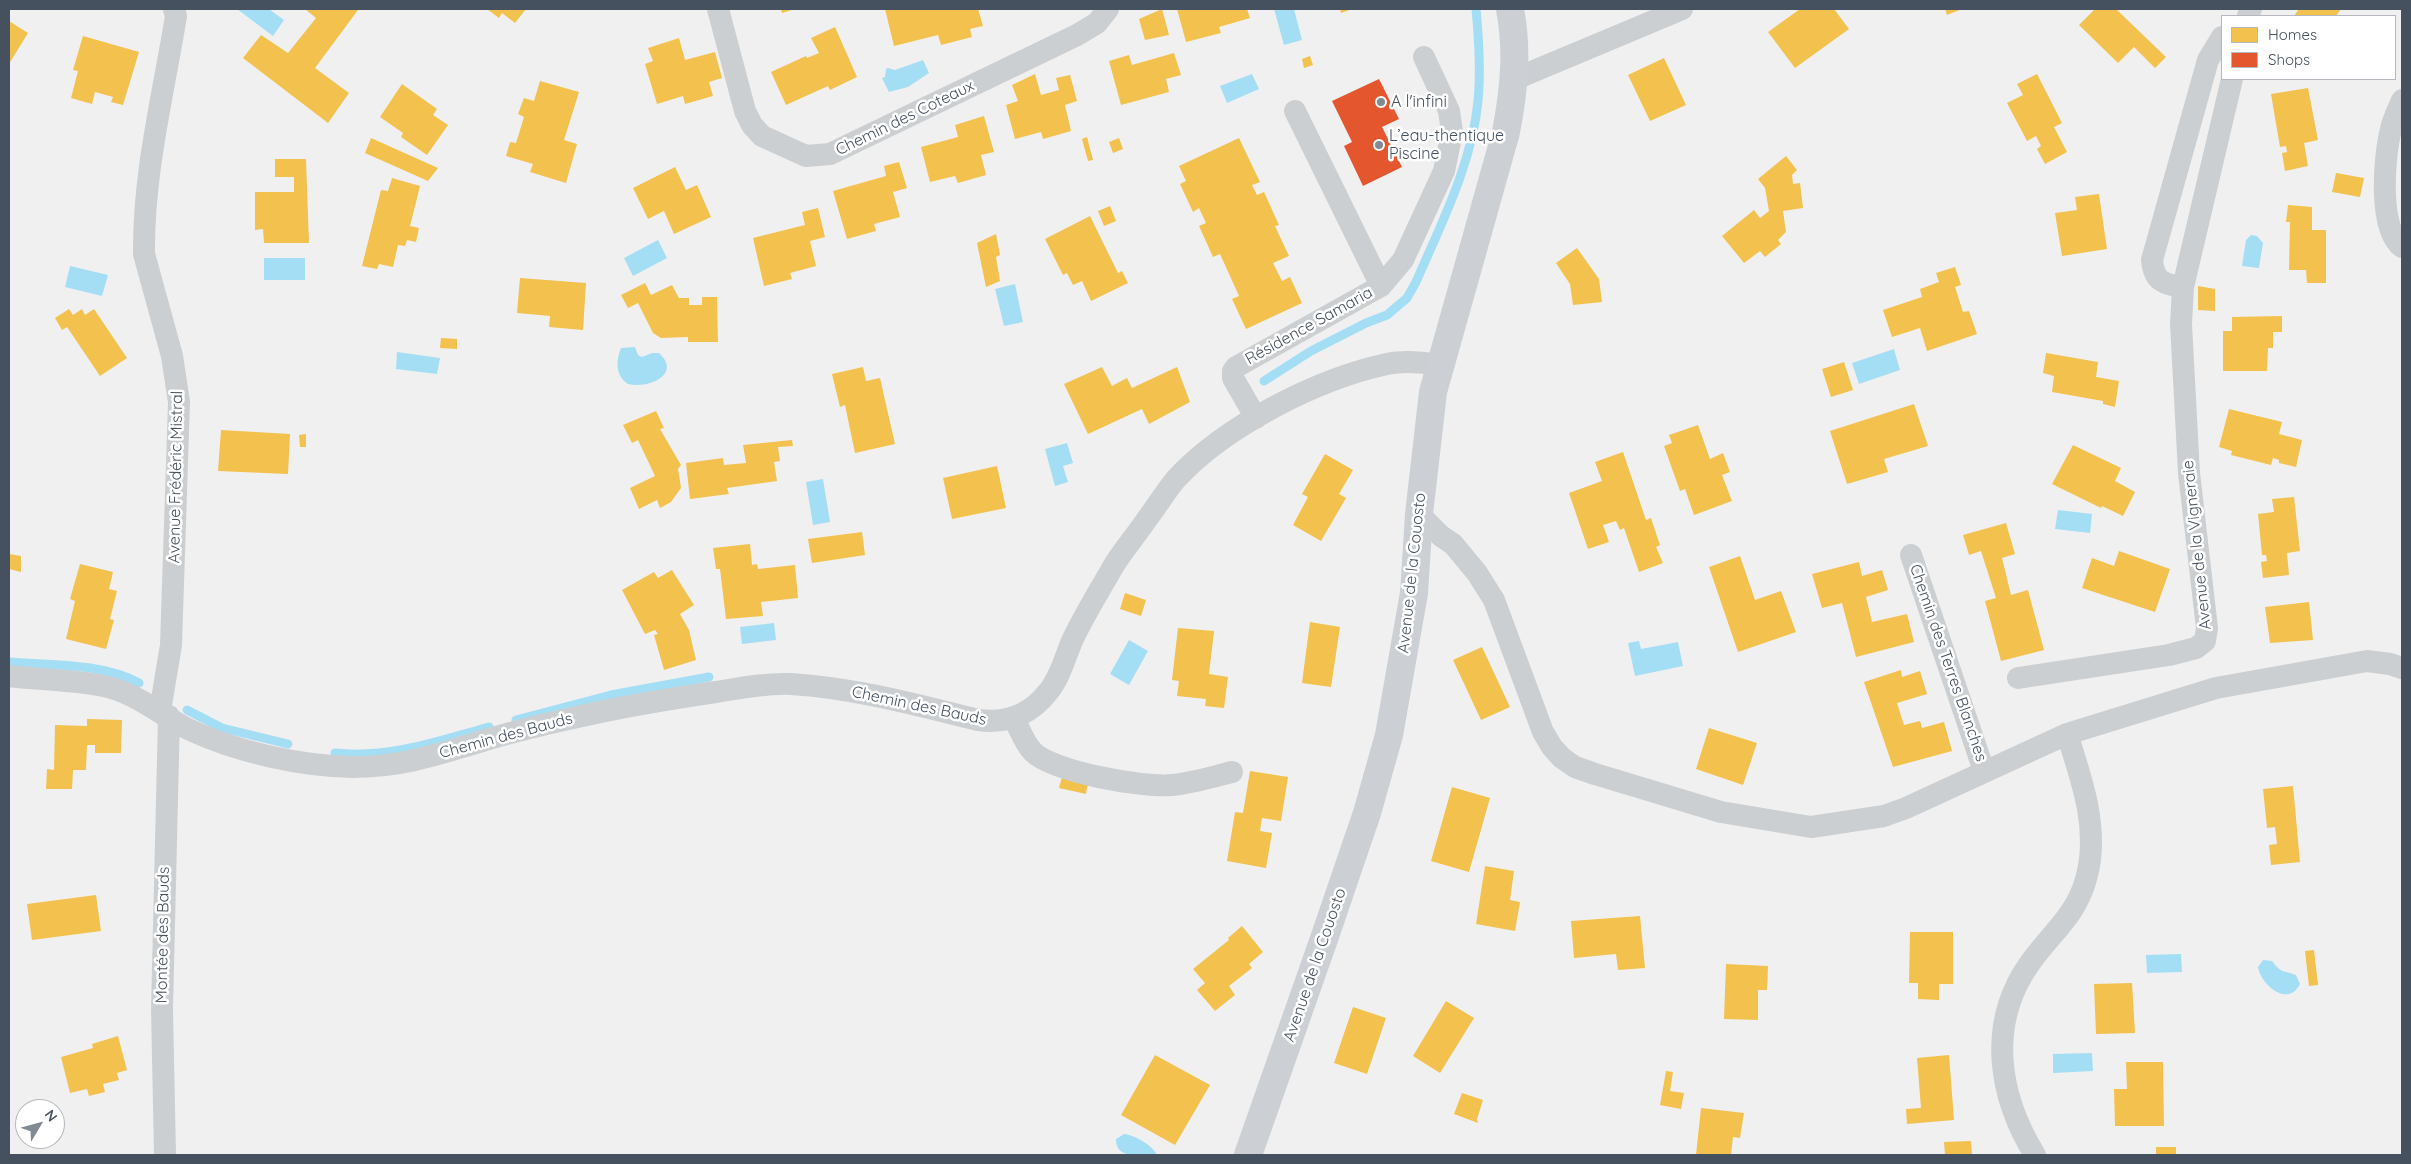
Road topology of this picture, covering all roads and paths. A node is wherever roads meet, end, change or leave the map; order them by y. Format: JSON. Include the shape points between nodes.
{"nodes":[{"id":1,"x":174,"y":9,"type":"edge"},
{"id":2,"x":718,"y":9,"type":"edge"},
{"id":3,"x":1108,"y":9,"type":"edge"},
{"id":4,"x":1510,"y":9,"type":"edge"},
{"id":5,"x":1682,"y":9,"type":"edge"},
{"id":6,"x":2221,"y":39,"type":"edge"},
{"id":7,"x":1424,"y":57,"type":"dead end"},
{"id":8,"x":1515,"y":79,"type":"junction"},
{"id":9,"x":2232,"y":80,"type":"edge"},
{"id":10,"x":2402,"y":100,"type":"edge"},
{"id":11,"x":1295,"y":111,"type":"dead end"},
{"id":12,"x":2402,"y":247,"type":"edge"},
{"id":13,"x":1381,"y":286,"type":"junction"},
{"id":14,"x":2183,"y":287,"type":"junction"},
{"id":15,"x":1439,"y":365,"type":"junction"},
{"id":16,"x":1256,"y":418,"type":"junction"},
{"id":17,"x":1419,"y":514,"type":"junction"},
{"id":18,"x":1911,"y":555,"type":"dead end"},
{"id":19,"x":2402,"y":668,"type":"edge"},
{"id":20,"x":9,"y":676,"type":"edge"},
{"id":21,"x":2018,"y":678,"type":"dead end"},
{"id":22,"x":164,"y":713,"type":"junction"},
{"id":23,"x":1014,"y":719,"type":"junction"},
{"id":24,"x":2067,"y":734,"type":"junction"},
{"id":25,"x":1984,"y":771,"type":"junction"},
{"id":26,"x":1232,"y":772,"type":"dead end"},
{"id":27,"x":165,"y":1155,"type":"edge"},
{"id":28,"x":1248,"y":1155,"type":"edge"},
{"id":29,"x":2035,"y":1155,"type":"edge"}],
"edges":[{"from":1,"to":22,"type":"street","name":"Avenue Frédéric Mistral","via":[[175,22],[145,192],[143,242],[172,356],[179,402],[171,645]]},
{"from":2,"to":3,"type":"street","name":"Chemin des Coteaux","via":[[752,125],[762,136],[806,156],[816,157],[830,154],[1077,35],[1098,23]]},
{"from":4,"to":8,"type":"main road","name":"Avenue de la Couosto"},
{"from":5,"to":8,"type":"street"},
{"from":6,"to":14,"type":"street","via":[[2208,60],[2152,260],[2159,280]]},
{"from":7,"to":13,"type":"street","name":"Résidence Samaria","via":[[1449,111],[1450,148],[1444,171],[1403,260]]},
{"from":8,"to":15,"type":"main road","name":"Avenue de la Couosto","via":[[1506,132]]},
{"from":9,"to":14,"type":"street","name":"Avenue de la Vigneraie"},
{"from":10,"to":12,"type":"street","via":[[2390,131],[2385,170],[2389,226]]},
{"from":11,"to":13,"type":"street","name":"Résidence Samaria"},
{"from":13,"to":16,"type":"street","name":"Résidence Samaria","via":[[1232,371]]},
{"from":14,"to":21,"type":"street","name":"Avenue de la Vigneraie","via":[[2180,344],[2206,641],[2196,648],[2169,655]]},
{"from":15,"to":16,"type":"street","name":"Chemin des Bauds","via":[[1418,362],[1387,364],[1307,392]]},
{"from":15,"to":17,"type":"main road","name":"Avenue de la Couosto"},
{"from":16,"to":23,"type":"street","name":"Chemin des Bauds","via":[[1229,434],[1176,480],[1115,563],[1073,640],[1050,691]]},
{"from":17,"to":25,"type":"street","name":"Chemin des Terres Blanches","via":[[1453,544],[1494,600],[1543,732],[1562,758],[1575,767],[1720,812],[1811,827],[1884,816]]},
{"from":17,"to":28,"type":"main road","name":"Avenue de la Couosto","via":[[1414,593],[1390,735],[1328,927]]},
{"from":18,"to":25,"type":"street","name":"Chemin des Terres Blanches"},
{"from":19,"to":24,"type":"street","name":"Chemin des Terres Blanches","via":[[2367,661],[2216,688]]},
{"from":20,"to":22,"type":"street","name":"Chemin des Bauds","via":[[114,688]]},
{"from":22,"to":23,"type":"street","name":"Chemin des Bauds","via":[[186,728],[213,739],[280,759],[352,767],[389,766],[573,718],[660,700],[788,684],[852,691],[978,720]]},
{"from":22,"to":27,"type":"street","name":"Montée des Bauds","via":[[162,1009]]},
{"from":23,"to":26,"type":"street","via":[[1028,745],[1039,756],[1110,780],[1174,785]]},
{"from":24,"to":25,"type":"street","name":"Chemin des Terres Blanches"},
{"from":24,"to":29,"type":"street","via":[[2090,823],[2091,856],[2087,878],[2066,922],[2020,979],[2006,1007],[2004,1028],[2004,1079],[2009,1100],[2015,1120]]}]}
